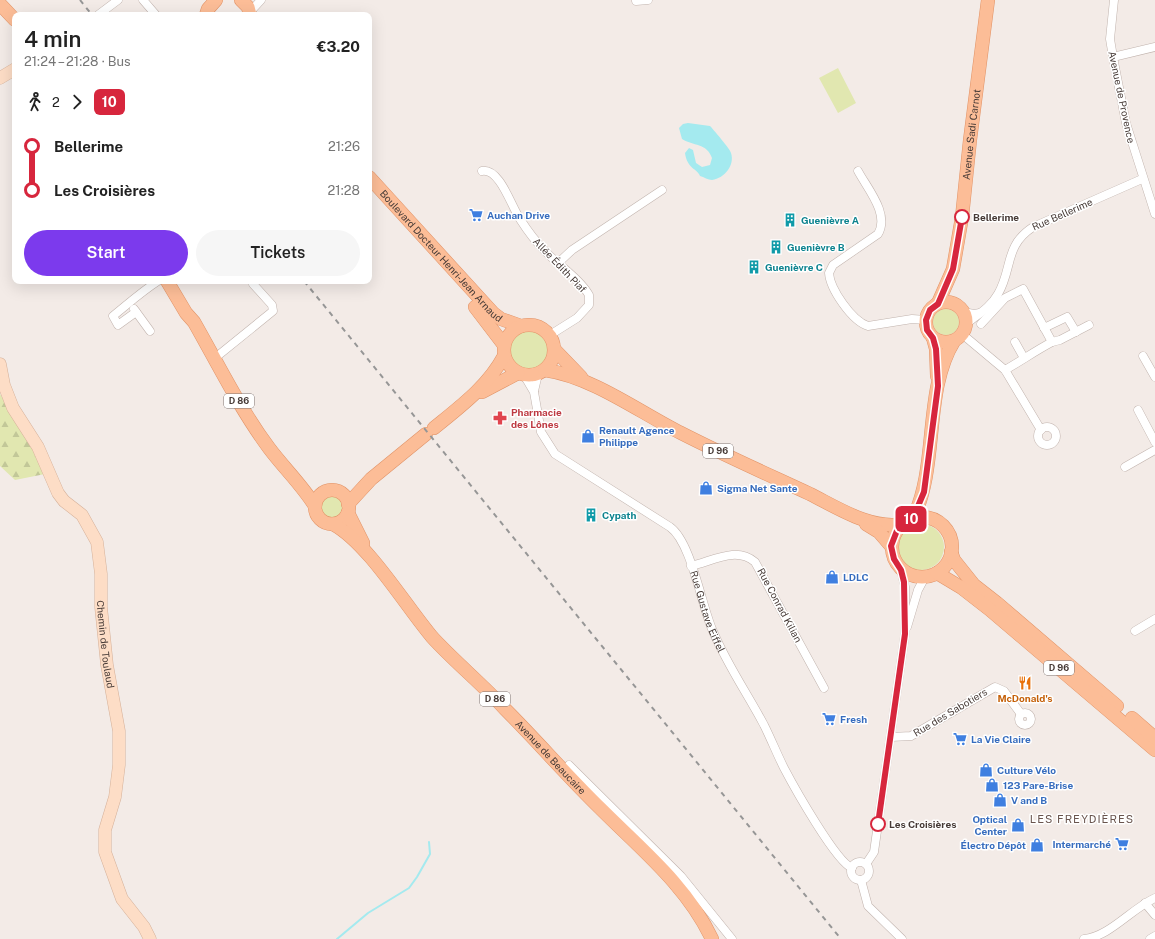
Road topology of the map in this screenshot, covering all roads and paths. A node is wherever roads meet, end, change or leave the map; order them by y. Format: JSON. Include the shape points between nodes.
{"nodes":[{"id":1,"x":118,"y":0,"type":"edge"},
{"id":2,"x":143,"y":0,"type":"edge"},
{"id":3,"x":241,"y":0,"type":"edge"},
{"id":4,"x":262,"y":0,"type":"edge"},
{"id":5,"x":636,"y":0,"type":"edge"},
{"id":6,"x":648,"y":0,"type":"edge"},
{"id":7,"x":988,"y":0,"type":"edge"},
{"id":8,"x":1114,"y":0,"type":"edge"},
{"id":9,"x":0,"y":4,"type":"edge"},
{"id":10,"x":102,"y":12,"type":"edge"},
{"id":11,"x":153,"y":12,"type":"edge"},
{"id":12,"x":249,"y":12,"type":"edge"},
{"id":13,"x":252,"y":12,"type":"edge"},
{"id":14,"x":12,"y":17,"type":"edge"},
{"id":15,"x":1155,"y":47,"type":"edge"},
{"id":16,"x":1113,"y":58,"type":"junction"},
{"id":17,"x":12,"y":71,"type":"edge"},
{"id":18,"x":0,"y":78,"type":"edge"},
{"id":19,"x":482,"y":171,"type":"dead end"},
{"id":20,"x":858,"y":171,"type":"dead end"},
{"id":21,"x":1142,"y":179,"type":"junction"},
{"id":22,"x":372,"y":180,"type":"edge"},
{"id":23,"x":662,"y":190,"type":"dead end"},
{"id":24,"x":372,"y":193,"type":"edge"},
{"id":25,"x":1155,"y":212,"type":"edge"},
{"id":26,"x":558,"y":263,"type":"junction"},
{"id":27,"x":953,"y":269,"type":"junction"},
{"id":28,"x":153,"y":284,"type":"edge"},
{"id":29,"x":169,"y":284,"type":"edge"},
{"id":30,"x":177,"y":284,"type":"edge"},
{"id":31,"x":253,"y":284,"type":"dead end"},
{"id":32,"x":129,"y":303,"type":"junction"},
{"id":33,"x":938,"y":304,"type":"junction"},
{"id":34,"x":136,"y":312,"type":"junction"},
{"id":35,"x":926,"y":320,"type":"junction"},
{"id":36,"x":194,"y":322,"type":"junction"},
{"id":37,"x":960,"y":323,"type":"junction"},
{"id":38,"x":981,"y":324,"type":"dead end"},
{"id":39,"x":1089,"y":325,"type":"dead end"},
{"id":40,"x":521,"y":326,"type":"junction"},
{"id":41,"x":1044,"y":328,"type":"junction"},
{"id":42,"x":150,"y":331,"type":"dead end"},
{"id":43,"x":1076,"y":332,"type":"junction"},
{"id":44,"x":550,"y":335,"type":"junction"},
{"id":45,"x":933,"y":338,"type":"junction"},
{"id":46,"x":1015,"y":342,"type":"dead end"},
{"id":47,"x":1052,"y":342,"type":"junction"},
{"id":48,"x":504,"y":350,"type":"junction"},
{"id":49,"x":555,"y":350,"type":"junction"},
{"id":50,"x":1143,"y":356,"type":"dead end"},
{"id":51,"x":215,"y":358,"type":"junction"},
{"id":52,"x":1024,"y":358,"type":"junction"},
{"id":53,"x":0,"y":364,"type":"edge"},
{"id":54,"x":1005,"y":370,"type":"junction"},
{"id":55,"x":542,"y":372,"type":"junction"},
{"id":56,"x":521,"y":374,"type":"junction"},
{"id":57,"x":1155,"y":377,"type":"edge"},
{"id":58,"x":586,"y":382,"type":"junction"},
{"id":59,"x":938,"y":386,"type":"junction"},
{"id":60,"x":534,"y":392,"type":"junction"},
{"id":61,"x":470,"y":399,"type":"junction"},
{"id":62,"x":1138,"y":410,"type":"dead end"},
{"id":63,"x":1041,"y":430,"type":"dead end"},
{"id":64,"x":1155,"y":442,"type":"edge"},
{"id":65,"x":1155,"y":450,"type":"edge"},
{"id":66,"x":1125,"y":467,"type":"dead end"},
{"id":67,"x":292,"y":475,"type":"junction"},
{"id":68,"x":371,"y":479,"type":"junction"},
{"id":69,"x":325,"y":492,"type":"junction"},
{"id":70,"x":339,"y":492,"type":"junction"},
{"id":71,"x":924,"y":492,"type":"junction"},
{"id":72,"x":315,"y":506,"type":"junction"},
{"id":73,"x":348,"y":508,"type":"junction"},
{"id":74,"x":853,"y":515,"type":"junction"},
{"id":75,"x":933,"y":520,"type":"junction"},
{"id":76,"x":908,"y":521,"type":"junction"},
{"id":77,"x":334,"y":524,"type":"junction"},
{"id":78,"x":891,"y":546,"type":"junction"},
{"id":79,"x":951,"y":552,"type":"junction"},
{"id":80,"x":371,"y":558,"type":"junction"},
{"id":81,"x":692,"y":566,"type":"junction"},
{"id":82,"x":901,"y":570,"type":"junction"},
{"id":83,"x":937,"y":573,"type":"junction"},
{"id":84,"x":925,"y":577,"type":"junction"},
{"id":85,"x":1155,"y":619,"type":"edge"},
{"id":86,"x":1135,"y":631,"type":"dead end"},
{"id":87,"x":905,"y":634,"type":"junction"},
{"id":88,"x":824,"y":688,"type":"dead end"},
{"id":89,"x":1021,"y":714,"type":"dead end"},
{"id":90,"x":891,"y":737,"type":"junction"},
{"id":91,"x":1155,"y":738,"type":"edge"},
{"id":92,"x":1155,"y":750,"type":"edge"},
{"id":93,"x":569,"y":765,"type":"dead end"},
{"id":94,"x":866,"y":864,"type":"junction"},
{"id":95,"x":852,"y":868,"type":"junction"},
{"id":96,"x":861,"y":880,"type":"junction"},
{"id":97,"x":1155,"y":898,"type":"edge"},
{"id":98,"x":1146,"y":903,"type":"junction"},
{"id":99,"x":1155,"y":915,"type":"edge"},
{"id":100,"x":1155,"y":936,"type":"edge"},
{"id":101,"x":150,"y":939,"type":"edge"},
{"id":102,"x":712,"y":939,"type":"edge"},
{"id":103,"x":732,"y":939,"type":"edge"},
{"id":104,"x":902,"y":939,"type":"edge"},
{"id":105,"x":1084,"y":939,"type":"edge"},
{"id":106,"x":1150,"y":939,"type":"edge"}],
"edges":[{"from":1,"to":10,"type":"street"},
{"from":2,"to":11,"type":"street"},
{"from":3,"to":12,"type":"main road"},
{"from":4,"to":13,"type":"street"},
{"from":5,"to":6,"type":"street"},
{"from":7,"to":27,"type":"main road","name":"Avenue Sadi Carnot","via":[[962,217]]},
{"from":8,"to":16,"type":"street","name":"Avenue de Provence","via":[[1110,39]]},
{"from":9,"to":14,"type":"main road"},
{"from":15,"to":16,"type":"street"},
{"from":16,"to":21,"type":"street","name":"Avenue de Provence","via":[[1126,123]]},
{"from":17,"to":18,"type":"street"},
{"from":19,"to":26,"type":"street","name":"Allée Édith Piaf","via":[[490,171],[496,176],[521,220],[545,251]]},
{"from":20,"to":35,"type":"street","via":[[882,217],[881,228],[878,234],[833,265],[829,273],[832,285],[850,313],[862,324],[868,326],[912,319]]},
{"from":21,"to":25,"type":"street","name":"Avenue de Provence"},
{"from":21,"to":37,"type":"street","name":"Rue Bellerime","via":[[1022,234],[1010,256],[997,296],[980,312]]},
{"from":22,"to":40,"type":"main road","name":"Boulevard Docteur Henri-Jean Arnaud","via":[[493,313],[501,319]]},
{"from":23,"to":26,"type":"street","via":[[572,250]]},
{"from":24,"to":48,"type":"main road","name":"Boulevard Docteur Henri-Jean Arnaud","via":[[488,322]]},
{"from":26,"to":44,"type":"street","name":"Allée Édith Piaf","via":[[587,291],[590,300],[589,305],[577,318]]},
{"from":27,"to":33,"type":"main road","name":"Avenue Sadi Carnot"},
{"from":27,"to":37,"type":"main road","name":"Avenue Sadi Carnot"},
{"from":28,"to":32,"type":"street","via":[[132,298]]},
{"from":29,"to":36,"type":"main road","number":"D 86"},
{"from":30,"to":36,"type":"main road","number":"D 86","via":[[191,309]]},
{"from":31,"to":51,"type":"street","via":[[272,305],[274,311]]},
{"from":32,"to":34,"type":"street"},
{"from":32,"to":34,"type":"street","via":[[113,316],[118,325]]},
{"from":33,"to":35,"type":"main road","via":[[930,310]]},
{"from":33,"to":37,"type":"main road","via":[[948,302]]},
{"from":34,"to":42,"type":"street"},
{"from":35,"to":45,"type":"main road","via":[[927,330]]},
{"from":36,"to":51,"type":"main road","number":"D 86"},
{"from":37,"to":45,"type":"main road","via":[[943,342]]},
{"from":37,"to":54,"type":"street"},
{"from":37,"to":59,"type":"main road","via":[[948,351]]},
{"from":38,"to":41,"type":"street","via":[[1005,298],[1023,289]]},
{"from":39,"to":43,"type":"street"},
{"from":40,"to":44,"type":"main road","via":[[534,325],[546,330]]},
{"from":40,"to":48,"type":"main road","via":[[508,335]]},
{"from":41,"to":43,"type":"street","via":[[1067,317]]},
{"from":41,"to":47,"type":"street"},
{"from":43,"to":47,"type":"street"},
{"from":44,"to":49,"type":"main road"},
{"from":45,"to":59,"type":"main road"},
{"from":46,"to":52,"type":"street"},
{"from":47,"to":52,"type":"street"},
{"from":48,"to":56,"type":"main road","via":[[510,366]]},
{"from":48,"to":61,"type":"main road","via":[[492,375]]},
{"from":49,"to":55,"type":"main road","via":[[552,361]]},
{"from":49,"to":58,"type":"main road","number":"D 96"},
{"from":50,"to":57,"type":"street"},
{"from":51,"to":67,"type":"main road","number":"D 86","via":[[256,429]]},
{"from":52,"to":54,"type":"street"},
{"from":53,"to":101,"type":"street","name":"Chemin de Toulaud","via":[[4,386],[13,408],[38,447],[58,492],[64,501],[82,515],[97,542],[107,665],[119,731],[117,784],[105,830],[105,852],[122,899]]},
{"from":54,"to":63,"type":"street"},
{"from":55,"to":56,"type":"main road"},
{"from":55,"to":58,"type":"main road","number":"D 96","via":[[564,373]]},
{"from":55,"to":60,"type":"street","name":"Rue Gustave Eiffel"},
{"from":56,"to":60,"type":"street","name":"Rue Gustave Eiffel"},
{"from":56,"to":61,"type":"main road"},
{"from":58,"to":74,"type":"main road","number":"D 96","via":[[682,433]]},
{"from":59,"to":71,"type":"main road"},
{"from":60,"to":81,"type":"street","name":"Rue Gustave Eiffel","via":[[541,432],[550,448],[566,462],[675,531]]},
{"from":61,"to":68,"type":"main road"},
{"from":62,"to":64,"type":"street"},
{"from":65,"to":66,"type":"street"},
{"from":67,"to":69,"type":"main road","number":"D 86"},
{"from":67,"to":72,"type":"main road","number":"D 86"},
{"from":68,"to":70,"type":"main road"},
{"from":68,"to":73,"type":"main road","via":[[359,489]]},
{"from":69,"to":70,"type":"main road"},
{"from":69,"to":72,"type":"main road"},
{"from":70,"to":73,"type":"main road","via":[[345,497]]},
{"from":71,"to":75,"type":"main road","via":[[927,508]]},
{"from":71,"to":76,"type":"main road"},
{"from":72,"to":77,"type":"main road","via":[[319,518]]},
{"from":73,"to":77,"type":"main road","via":[[342,520]]},
{"from":73,"to":80,"type":"main road","name":"Avenue de Beaucaire","number":"D 86"},
{"from":74,"to":76,"type":"main road","number":"D 96","via":[[890,526]]},
{"from":74,"to":78,"type":"main road","number":"D 96","via":[[879,532]]},
{"from":75,"to":76,"type":"main road","via":[[920,517]]},
{"from":75,"to":79,"type":"main road","via":[[950,536]]},
{"from":76,"to":78,"type":"main road","via":[[895,533]]},
{"from":77,"to":80,"type":"main road","name":"Avenue de Beaucaire","number":"D 86"},
{"from":78,"to":82,"type":"main road","via":[[894,559]]},
{"from":79,"to":83,"type":"main road","via":[[944,568]]},
{"from":79,"to":91,"type":"main road","number":"D 96","via":[[954,560],[974,585]]},
{"from":80,"to":102,"type":"main road","name":"Avenue de Beaucaire","number":"D 86","via":[[433,637],[676,883],[700,915]]},
{"from":81,"to":88,"type":"street","name":"Rue Conrad Kilian","via":[[736,554],[746,556],[755,562]]},
{"from":81,"to":95,"type":"street","name":"Rue Gustave Eiffel","via":[[712,629],[726,659],[765,726],[784,768],[841,859]]},
{"from":82,"to":84,"type":"main road","via":[[912,576]]},
{"from":82,"to":87,"type":"street","via":[[905,587]]},
{"from":83,"to":84,"type":"main road"},
{"from":83,"to":92,"type":"main road","number":"D 96","via":[[962,588]]},
{"from":84,"to":87,"type":"street","via":[[918,590]]},
{"from":85,"to":86,"type":"street"},
{"from":87,"to":90,"type":"street"},
{"from":89,"to":90,"type":"street","name":"Rue des Sabotiers","via":[[1004,691],[995,687],[911,736]]},
{"from":90,"to":94,"type":"street","via":[[874,852]]},
{"from":93,"to":103,"type":"street","name":"Avenue de Beaucaire","via":[[681,876]]},
{"from":94,"to":95,"type":"street","via":[[858,862]]},
{"from":94,"to":96,"type":"street","via":[[869,874]]},
{"from":95,"to":96,"type":"street","via":[[854,877]]},
{"from":96,"to":104,"type":"street","via":[[868,906]]},
{"from":97,"to":98,"type":"street"},
{"from":98,"to":99,"type":"street"},
{"from":98,"to":105,"type":"street","via":[[1101,934]]},
{"from":100,"to":106,"type":"street"}]}
